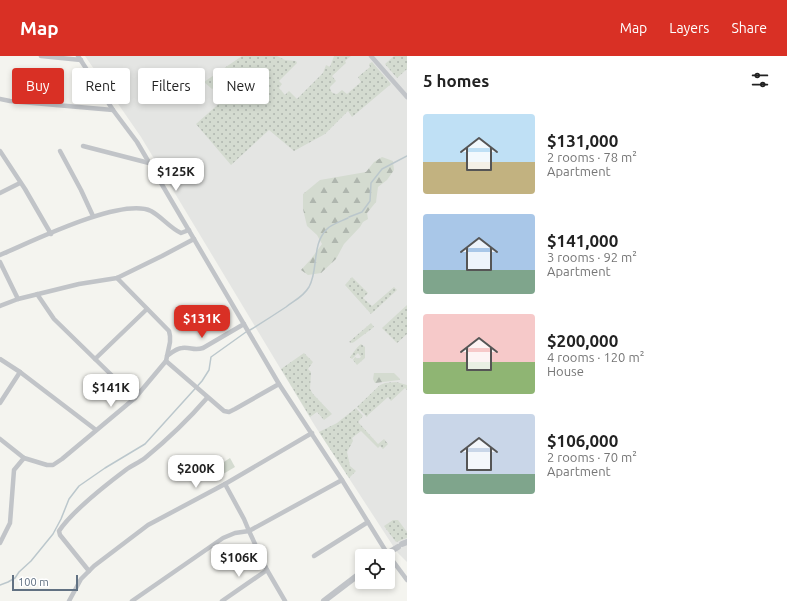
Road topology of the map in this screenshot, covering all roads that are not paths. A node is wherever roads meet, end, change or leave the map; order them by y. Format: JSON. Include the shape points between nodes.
{"nodes":[{"id":1,"x":41,"y":56,"type":"edge"},
{"id":2,"x":371,"y":56,"type":"edge"},
{"id":3,"x":80,"y":58,"type":"edge"},
{"id":4,"x":407,"y":97,"type":"edge"},
{"id":5,"x":0,"y":99,"type":"edge"},
{"id":6,"x":113,"y":110,"type":"junction"},
{"id":7,"x":83,"y":146,"type":"dead end"},
{"id":8,"x":0,"y":151,"type":"edge"},
{"id":9,"x":60,"y":151,"type":"dead end"},
{"id":10,"x":149,"y":163,"type":"junction"},
{"id":11,"x":20,"y":182,"type":"junction"},
{"id":12,"x":0,"y":193,"type":"edge"},
{"id":13,"x":93,"y":216,"type":"junction"},
{"id":14,"x":189,"y":230,"type":"junction"},
{"id":15,"x":51,"y":234,"type":"junction"},
{"id":16,"x":194,"y":239,"type":"junction"},
{"id":17,"x":0,"y":255,"type":"edge"},
{"id":18,"x":0,"y":262,"type":"edge"},
{"id":19,"x":117,"y":278,"type":"junction"},
{"id":20,"x":37,"y":294,"type":"junction"},
{"id":21,"x":18,"y":299,"type":"junction"},
{"id":22,"x":0,"y":306,"type":"edge"},
{"id":23,"x":147,"y":309,"type":"junction"},
{"id":24,"x":244,"y":324,"type":"junction"},
{"id":25,"x":166,"y":358,"type":"junction"},
{"id":26,"x":0,"y":359,"type":"edge"},
{"id":27,"x":94,"y":359,"type":"junction"},
{"id":28,"x":20,"y":372,"type":"junction"},
{"id":29,"x":279,"y":384,"type":"junction"},
{"id":30,"x":134,"y":398,"type":"junction"},
{"id":31,"x":207,"y":398,"type":"junction"},
{"id":32,"x":0,"y":404,"type":"edge"},
{"id":33,"x":96,"y":430,"type":"junction"},
{"id":34,"x":312,"y":433,"type":"junction"},
{"id":35,"x":0,"y":439,"type":"edge"},
{"id":36,"x":24,"y":458,"type":"junction"},
{"id":37,"x":342,"y":480,"type":"junction"},
{"id":38,"x":225,"y":484,"type":"junction"},
{"id":39,"x":368,"y":522,"type":"junction"},
{"id":40,"x":249,"y":531,"type":"junction"},
{"id":41,"x":0,"y":543,"type":"edge"},
{"id":42,"x":382,"y":549,"type":"edge"},
{"id":43,"x":314,"y":556,"type":"dead end"},
{"id":44,"x":395,"y":566,"type":"edge"},
{"id":45,"x":267,"y":570,"type":"junction"},
{"id":46,"x":89,"y":571,"type":"junction"},
{"id":47,"x":355,"y":577,"type":"edge"},
{"id":48,"x":407,"y":580,"type":"edge"},
{"id":49,"x":69,"y":601,"type":"edge"},
{"id":50,"x":132,"y":601,"type":"edge"},
{"id":51,"x":222,"y":601,"type":"edge"},
{"id":52,"x":285,"y":601,"type":"edge"},
{"id":53,"x":324,"y":601,"type":"edge"}],
"edges":[{"from":1,"to":3,"type":"street"},
{"from":2,"to":4,"type":"street"},
{"from":3,"to":6,"type":"street"},
{"from":5,"to":6,"type":"street"},
{"from":6,"to":10,"type":"street"},
{"from":7,"to":10,"type":"street"},
{"from":8,"to":11,"type":"street"},
{"from":9,"to":13,"type":"street"},
{"from":10,"to":14,"type":"street"},
{"from":11,"to":12,"type":"street"},
{"from":11,"to":15,"type":"street"},
{"from":13,"to":14,"type":"street","via":[[111,211],[140,209],[151,211],[176,231],[181,233]]},
{"from":13,"to":15,"type":"street"},
{"from":14,"to":16,"type":"street"},
{"from":15,"to":17,"type":"street"},
{"from":16,"to":19,"type":"street"},
{"from":16,"to":24,"type":"street"},
{"from":18,"to":21,"type":"street"},
{"from":19,"to":20,"type":"street"},
{"from":19,"to":23,"type":"street"},
{"from":20,"to":21,"type":"street"},
{"from":20,"to":27,"type":"street","via":[[54,319]]},
{"from":21,"to":22,"type":"street"},
{"from":23,"to":25,"type":"street","via":[[169,331]]},
{"from":23,"to":27,"type":"street"},
{"from":24,"to":25,"type":"street","via":[[203,348],[178,349]]},
{"from":24,"to":29,"type":"street"},
{"from":25,"to":30,"type":"street"},
{"from":25,"to":31,"type":"street"},
{"from":26,"to":28,"type":"street"},
{"from":27,"to":30,"type":"street"},
{"from":28,"to":32,"type":"street"},
{"from":28,"to":33,"type":"street"},
{"from":29,"to":31,"type":"street","via":[[229,412]]},
{"from":29,"to":34,"type":"street"},
{"from":30,"to":33,"type":"street"},
{"from":31,"to":46,"type":"street","via":[[179,428],[145,458],[102,489],[59,531]]},
{"from":33,"to":36,"type":"street","via":[[53,464],[47,465]]},
{"from":34,"to":37,"type":"street"},
{"from":34,"to":38,"type":"street"},
{"from":35,"to":36,"type":"street"},
{"from":36,"to":41,"type":"street","via":[[14,470],[10,523]]},
{"from":37,"to":39,"type":"street"},
{"from":37,"to":40,"type":"street"},
{"from":38,"to":40,"type":"street"},
{"from":38,"to":46,"type":"street","via":[[148,524]]},
{"from":39,"to":42,"type":"street"},
{"from":39,"to":43,"type":"street"},
{"from":40,"to":45,"type":"street"},
{"from":40,"to":50,"type":"street","via":[[223,538]]},
{"from":44,"to":48,"type":"street"},
{"from":45,"to":51,"type":"street"},
{"from":45,"to":52,"type":"street"},
{"from":46,"to":49,"type":"street"},
{"from":47,"to":53,"type":"street"}]}
